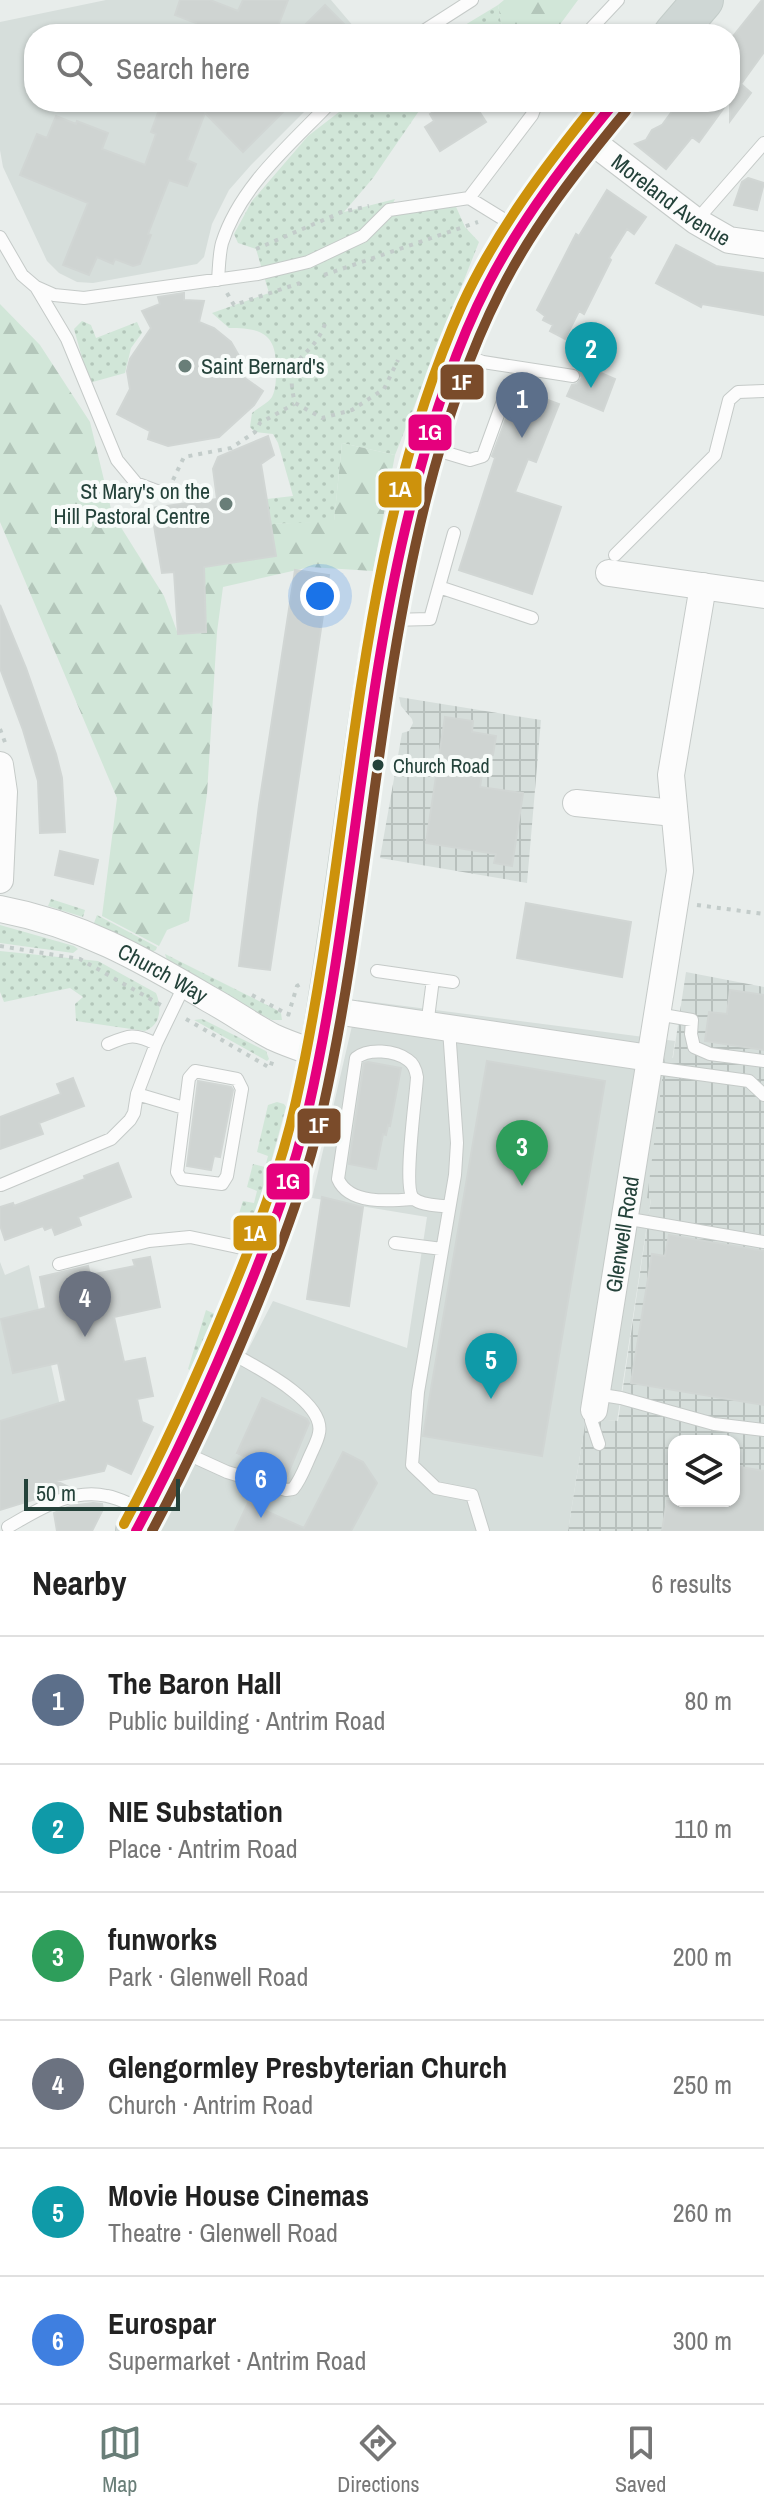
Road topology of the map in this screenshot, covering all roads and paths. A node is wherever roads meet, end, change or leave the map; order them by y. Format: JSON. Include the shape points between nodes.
{"nodes":[{"id":1,"x":472,"y":0,"type":"edge"},
{"id":2,"x":618,"y":0,"type":"edge"},
{"id":3,"x":703,"y":0,"type":"edge"},
{"id":4,"x":435,"y":24,"type":"edge"},
{"id":5,"x":595,"y":24,"type":"edge"},
{"id":6,"x":683,"y":24,"type":"edge"},
{"id":7,"x":322,"y":112,"type":"edge"},
{"id":8,"x":533,"y":112,"type":"edge"},
{"id":9,"x":607,"y":112,"type":"edge"},
{"id":10,"x":586,"y":137,"type":"junction"},
{"id":11,"x":764,"y":143,"type":"edge"},
{"id":12,"x":469,"y":198,"type":"junction"},
{"id":13,"x":382,"y":202,"type":"dead end"},
{"id":14,"x":506,"y":221,"type":"junction"},
{"id":15,"x":696,"y":221,"type":"junction"},
{"id":16,"x":0,"y":237,"type":"edge"},
{"id":17,"x":764,"y":245,"type":"edge"},
{"id":18,"x":256,"y":249,"type":"dead end"},
{"id":19,"x":319,"y":276,"type":"dead end"},
{"id":20,"x":218,"y":280,"type":"junction"},
{"id":21,"x":307,"y":280,"type":"dead end"},
{"id":22,"x":36,"y":287,"type":"junction"},
{"id":23,"x":325,"y":324,"type":"dead end"},
{"id":24,"x":457,"y":352,"type":"junction"},
{"id":25,"x":398,"y":360,"type":"dead end"},
{"id":26,"x":573,"y":376,"type":"dead end"},
{"id":27,"x":507,"y":390,"type":"dead end"},
{"id":28,"x":764,"y":391,"type":"edge"},
{"id":29,"x":295,"y":403,"type":"junction"},
{"id":30,"x":426,"y":447,"type":"junction"},
{"id":31,"x":167,"y":493,"type":"joint"},
{"id":32,"x":454,"y":533,"type":"dead end"},
{"id":33,"x":612,"y":564,"type":"joint"},
{"id":34,"x":703,"y":586,"type":"junction"},
{"id":35,"x":439,"y":587,"type":"junction"},
{"id":36,"x":764,"y":595,"type":"edge"},
{"id":37,"x":532,"y":618,"type":"dead end"},
{"id":38,"x":387,"y":620,"type":"junction"},
{"id":39,"x":0,"y":765,"type":"edge"},
{"id":40,"x":576,"y":803,"type":"dead end"},
{"id":41,"x":674,"y":813,"type":"junction"},
{"id":42,"x":0,"y":880,"type":"edge"},
{"id":43,"x":675,"y":902,"type":"junction"},
{"id":44,"x":0,"y":909,"type":"edge"},
{"id":45,"x":764,"y":914,"type":"edge"},
{"id":46,"x":0,"y":946,"type":"edge"},
{"id":47,"x":80,"y":959,"type":"dead end"},
{"id":48,"x":377,"y":971,"type":"dead end"},
{"id":49,"x":433,"y":979,"type":"junction"},
{"id":50,"x":453,"y":982,"type":"dead end"},
{"id":51,"x":185,"y":984,"type":"junction"},
{"id":52,"x":328,"y":1010,"type":"junction"},
{"id":53,"x":657,"y":1014,"type":"junction"},
{"id":54,"x":438,"y":1028,"type":"junction"},
{"id":55,"x":108,"y":1044,"type":"dead end"},
{"id":56,"x":156,"y":1044,"type":"junction"},
{"id":57,"x":320,"y":1055,"type":"junction"},
{"id":58,"x":764,"y":1061,"type":"edge"},
{"id":59,"x":649,"y":1062,"type":"junction"},
{"id":60,"x":137,"y":1094,"type":"junction"},
{"id":61,"x":764,"y":1095,"type":"edge"},
{"id":62,"x":184,"y":1108,"type":"junction"},
{"id":63,"x":1,"y":1185,"type":"edge"},
{"id":64,"x":414,"y":1199,"type":"junction"},
{"id":65,"x":449,"y":1207,"type":"junction"},
{"id":66,"x":624,"y":1218,"type":"junction"},
{"id":67,"x":764,"y":1242,"type":"edge"},
{"id":68,"x":395,"y":1243,"type":"dead end"},
{"id":69,"x":442,"y":1249,"type":"junction"},
{"id":70,"x":263,"y":1253,"type":"junction"},
{"id":71,"x":59,"y":1264,"type":"dead end"},
{"id":72,"x":224,"y":1349,"type":"junction"},
{"id":73,"x":595,"y":1402,"type":"junction"},
{"id":74,"x":764,"y":1430,"type":"edge"},
{"id":75,"x":599,"y":1444,"type":"dead end"},
{"id":76,"x":178,"y":1450,"type":"junction"},
{"id":77,"x":142,"y":1521,"type":"edge"},
{"id":78,"x":8,"y":1527,"type":"dead end"},
{"id":79,"x":483,"y":1531,"type":"edge"}],
"edges":[{"from":1,"to":4,"type":"lane"},
{"from":2,"to":5,"type":"lane"},
{"from":3,"to":6,"type":"main road"},
{"from":7,"to":20,"type":"lane","via":[[249,190],[221,246]]},
{"from":8,"to":12,"type":"lane"},
{"from":9,"to":10,"type":"main road"},
{"from":10,"to":14,"type":"main road","via":[[550,182]]},
{"from":10,"to":15,"type":"street","name":"Moreland Avenue"},
{"from":11,"to":15,"type":"lane"},
{"from":12,"to":14,"type":"lane"},
{"from":12,"to":20,"type":"lane","via":[[389,210],[363,236],[308,262]]},
{"from":13,"to":18,"type":"path","via":[[342,212]]},
{"from":14,"to":19,"type":"path","via":[[465,227]]},
{"from":14,"to":24,"type":"main road"},
{"from":15,"to":17,"type":"street","name":"Moreland Avenue","via":[[729,240]]},
{"from":16,"to":22,"type":"lane","via":[[22,275]]},
{"from":20,"to":21,"type":"path","via":[[234,305]]},
{"from":20,"to":22,"type":"lane","via":[[84,298]]},
{"from":22,"to":31,"type":"lane","via":[[67,339],[117,460],[136,483]]},
{"from":23,"to":29,"type":"path","via":[[319,340],[295,365],[290,383]]},
{"from":24,"to":26,"type":"lane","via":[[483,362]]},
{"from":24,"to":30,"type":"main road"},
{"from":25,"to":29,"type":"path","via":[[384,389],[352,410],[322,418]]},
{"from":27,"to":30,"type":"lane","via":[[483,456],[470,460]]},
{"from":28,"to":33,"type":"lane","via":[[738,392],[729,400],[715,455]]},
{"from":29,"to":31,"type":"path","via":[[231,448],[184,457]]},
{"from":30,"to":38,"type":"main road"},
{"from":32,"to":35,"type":"lane"},
{"from":33,"to":34,"type":"street"},
{"from":34,"to":36,"type":"street"},
{"from":34,"to":41,"type":"street","name":"Glenwell Road","via":[[671,775]]},
{"from":35,"to":37,"type":"lane"},
{"from":35,"to":38,"type":"lane","via":[[430,619]]},
{"from":38,"to":52,"type":"main road"},
{"from":39,"to":42,"type":"street"},
{"from":40,"to":41,"type":"street"},
{"from":41,"to":43,"type":"street","name":"Glenwell Road","via":[[680,871]]},
{"from":43,"to":45,"type":"path"},
{"from":43,"to":53,"type":"street","name":"Glenwell Road"},
{"from":44,"to":51,"type":"street","name":"Church Way","via":[[75,929]]},
{"from":46,"to":47,"type":"path"},
{"from":48,"to":49,"type":"lane"},
{"from":49,"to":50,"type":"lane"},
{"from":49,"to":54,"type":"lane"},
{"from":51,"to":56,"type":"lane"},
{"from":51,"to":57,"type":"street","name":"Church Way","via":[[271,1036]]},
{"from":52,"to":54,"type":"street"},
{"from":52,"to":57,"type":"main road"},
{"from":53,"to":58,"type":"lane","via":[[692,1020],[694,1047]]},
{"from":53,"to":59,"type":"street","name":"Glenwell Road"},
{"from":54,"to":59,"type":"street"},
{"from":54,"to":65,"type":"lane","via":[[457,1143]]},
{"from":55,"to":56,"type":"lane","via":[[134,1036]]},
{"from":56,"to":60,"type":"lane"},
{"from":57,"to":70,"type":"main road","via":[[304,1131]]},
{"from":59,"to":61,"type":"lane","via":[[749,1081]]},
{"from":59,"to":66,"type":"street","name":"Glenwell Road"},
{"from":60,"to":62,"type":"lane"},
{"from":60,"to":63,"type":"lane","via":[[130,1120],[111,1139]]},
{"from":62,"to":62,"type":"lane","via":[[195,1071],[237,1079],[242,1089],[222,1184],[181,1179],[177,1172]]},
{"from":64,"to":64,"type":"lane","via":[[409,1177],[417,1077],[404,1057],[363,1052],[356,1058],[338,1179],[348,1193],[362,1197]]},
{"from":64,"to":65,"type":"lane"},
{"from":65,"to":69,"type":"lane"},
{"from":66,"to":67,"type":"lane"},
{"from":66,"to":73,"type":"street","name":"Glenwell Road"},
{"from":68,"to":69,"type":"lane"},
{"from":69,"to":79,"type":"lane","via":[[418,1392],[412,1465],[436,1488],[472,1495]]},
{"from":70,"to":71,"type":"lane","via":[[190,1237],[149,1241]]},
{"from":70,"to":72,"type":"main road"},
{"from":72,"to":76,"type":"main road"},
{"from":72,"to":76,"type":"lane","via":[[276,1379],[317,1416],[320,1431],[299,1482],[286,1490]]},
{"from":73,"to":74,"type":"lane","via":[[621,1398],[714,1424]]},
{"from":73,"to":75,"type":"lane","via":[[591,1420]]},
{"from":76,"to":77,"type":"main road"},
{"from":77,"to":78,"type":"lane","via":[[107,1496],[52,1501]]}]}
